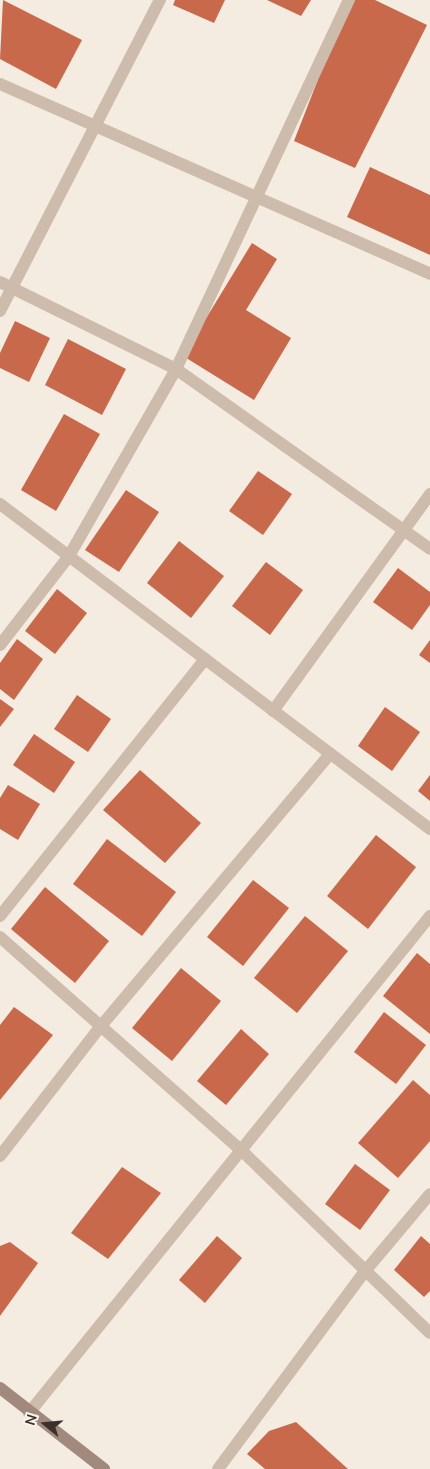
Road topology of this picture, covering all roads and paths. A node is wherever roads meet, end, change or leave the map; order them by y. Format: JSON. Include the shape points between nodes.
{"nodes":[{"id":1,"x":160,"y":0,"type":"edge"},
{"id":2,"x":349,"y":0,"type":"edge"},
{"id":3,"x":0,"y":84,"type":"edge"},
{"id":4,"x":93,"y":127,"type":"junction"},
{"id":5,"x":258,"y":198,"type":"junction"},
{"id":6,"x":430,"y":274,"type":"edge"},
{"id":7,"x":0,"y":282,"type":"edge"},
{"id":8,"x":12,"y":288,"type":"junction"},
{"id":9,"x":0,"y":311,"type":"edge"},
{"id":10,"x":176,"y":369,"type":"junction"},
{"id":11,"x":430,"y":494,"type":"edge"},
{"id":12,"x":0,"y":504,"type":"edge"},
{"id":13,"x":401,"y":528,"type":"junction"},
{"id":14,"x":430,"y":549,"type":"edge"},
{"id":15,"x":70,"y":556,"type":"junction"},
{"id":16,"x":0,"y":644,"type":"edge"},
{"id":17,"x":205,"y":659,"type":"junction"},
{"id":18,"x":273,"y":710,"type":"junction"},
{"id":19,"x":330,"y":754,"type":"junction"},
{"id":20,"x":430,"y":829,"type":"edge"},
{"id":21,"x":0,"y":916,"type":"edge"},
{"id":22,"x":430,"y":916,"type":"edge"},
{"id":23,"x":0,"y":937,"type":"edge"},
{"id":24,"x":102,"y":1026,"type":"junction"},
{"id":25,"x":240,"y":1149,"type":"junction"},
{"id":26,"x":0,"y":1156,"type":"edge"},
{"id":27,"x":430,"y":1194,"type":"edge"},
{"id":28,"x":366,"y":1270,"type":"junction"},
{"id":29,"x":430,"y":1333,"type":"edge"},
{"id":30,"x":0,"y":1388,"type":"edge"},
{"id":31,"x":29,"y":1413,"type":"junction"},
{"id":32,"x":104,"y":1469,"type":"edge"},
{"id":33,"x":218,"y":1469,"type":"edge"}],
"edges":[{"from":1,"to":4,"type":"street"},
{"from":2,"to":5,"type":"street"},
{"from":3,"to":4,"type":"street"},
{"from":4,"to":5,"type":"street"},
{"from":4,"to":8,"type":"street"},
{"from":5,"to":6,"type":"street"},
{"from":5,"to":10,"type":"street"},
{"from":7,"to":8,"type":"street"},
{"from":8,"to":9,"type":"street"},
{"from":8,"to":10,"type":"street"},
{"from":10,"to":13,"type":"street"},
{"from":10,"to":15,"type":"street"},
{"from":11,"to":13,"type":"street"},
{"from":12,"to":15,"type":"street"},
{"from":13,"to":14,"type":"street"},
{"from":13,"to":18,"type":"street"},
{"from":15,"to":16,"type":"street"},
{"from":15,"to":17,"type":"street"},
{"from":17,"to":18,"type":"street"},
{"from":17,"to":21,"type":"street"},
{"from":18,"to":19,"type":"street"},
{"from":19,"to":20,"type":"street"},
{"from":19,"to":24,"type":"street"},
{"from":22,"to":25,"type":"street"},
{"from":23,"to":24,"type":"street"},
{"from":24,"to":25,"type":"street"},
{"from":24,"to":26,"type":"street"},
{"from":25,"to":28,"type":"street"},
{"from":25,"to":31,"type":"street"},
{"from":27,"to":28,"type":"street"},
{"from":28,"to":29,"type":"street"},
{"from":28,"to":33,"type":"street"},
{"from":30,"to":31,"type":"street"},
{"from":31,"to":32,"type":"street"}]}
